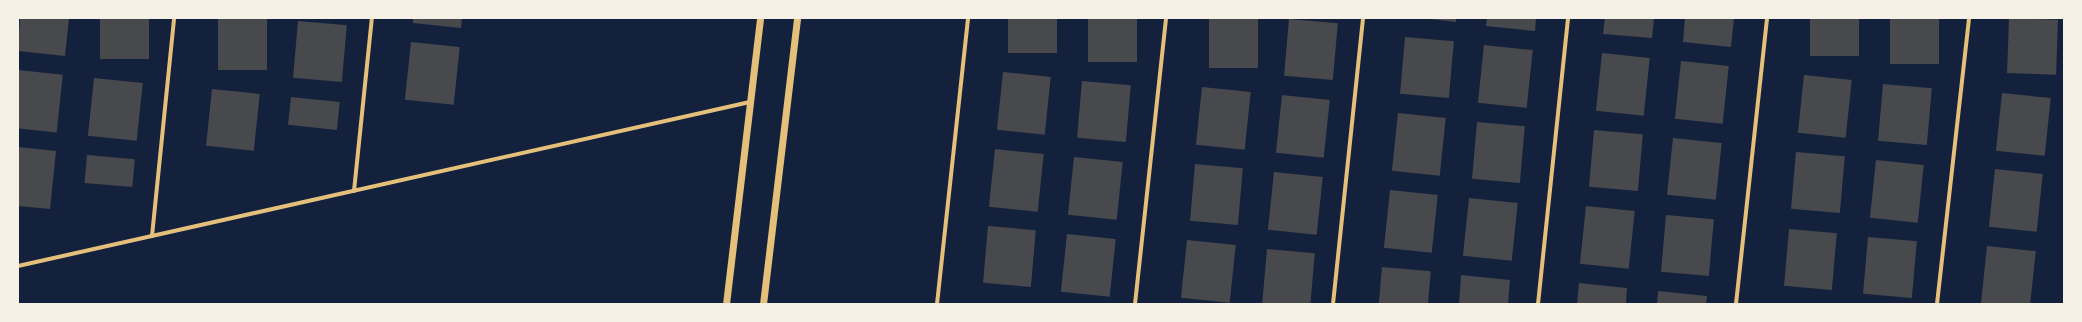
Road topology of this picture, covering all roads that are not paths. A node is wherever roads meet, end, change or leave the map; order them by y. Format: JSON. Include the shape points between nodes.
{"nodes":[{"id":1,"x":174,"y":18,"type":"edge"},
{"id":2,"x":372,"y":18,"type":"edge"},
{"id":3,"x":760,"y":18,"type":"edge"},
{"id":4,"x":797,"y":18,"type":"edge"},
{"id":5,"x":968,"y":18,"type":"edge"},
{"id":6,"x":1166,"y":18,"type":"edge"},
{"id":7,"x":1363,"y":18,"type":"edge"},
{"id":8,"x":1568,"y":18,"type":"edge"},
{"id":9,"x":1767,"y":18,"type":"edge"},
{"id":10,"x":1969,"y":18,"type":"edge"},
{"id":11,"x":750,"y":102,"type":"junction"},
{"id":12,"x":354,"y":191,"type":"junction"},
{"id":13,"x":152,"y":236,"type":"junction"},
{"id":14,"x":18,"y":266,"type":"edge"},
{"id":15,"x":726,"y":304,"type":"edge"},
{"id":16,"x":763,"y":304,"type":"edge"},
{"id":17,"x":937,"y":304,"type":"edge"},
{"id":18,"x":1135,"y":304,"type":"edge"},
{"id":19,"x":1333,"y":304,"type":"edge"},
{"id":20,"x":1538,"y":304,"type":"edge"},
{"id":21,"x":1736,"y":304,"type":"edge"},
{"id":22,"x":1937,"y":304,"type":"edge"}],
"edges":[{"from":1,"to":13,"type":"street"},
{"from":2,"to":12,"type":"street"},
{"from":3,"to":11,"type":"street"},
{"from":4,"to":16,"type":"street"},
{"from":5,"to":17,"type":"street"},
{"from":6,"to":18,"type":"street"},
{"from":7,"to":19,"type":"street"},
{"from":8,"to":20,"type":"street"},
{"from":9,"to":21,"type":"street"},
{"from":10,"to":22,"type":"street"},
{"from":11,"to":12,"type":"street"},
{"from":11,"to":15,"type":"street"},
{"from":12,"to":13,"type":"street"},
{"from":13,"to":14,"type":"street"}]}
